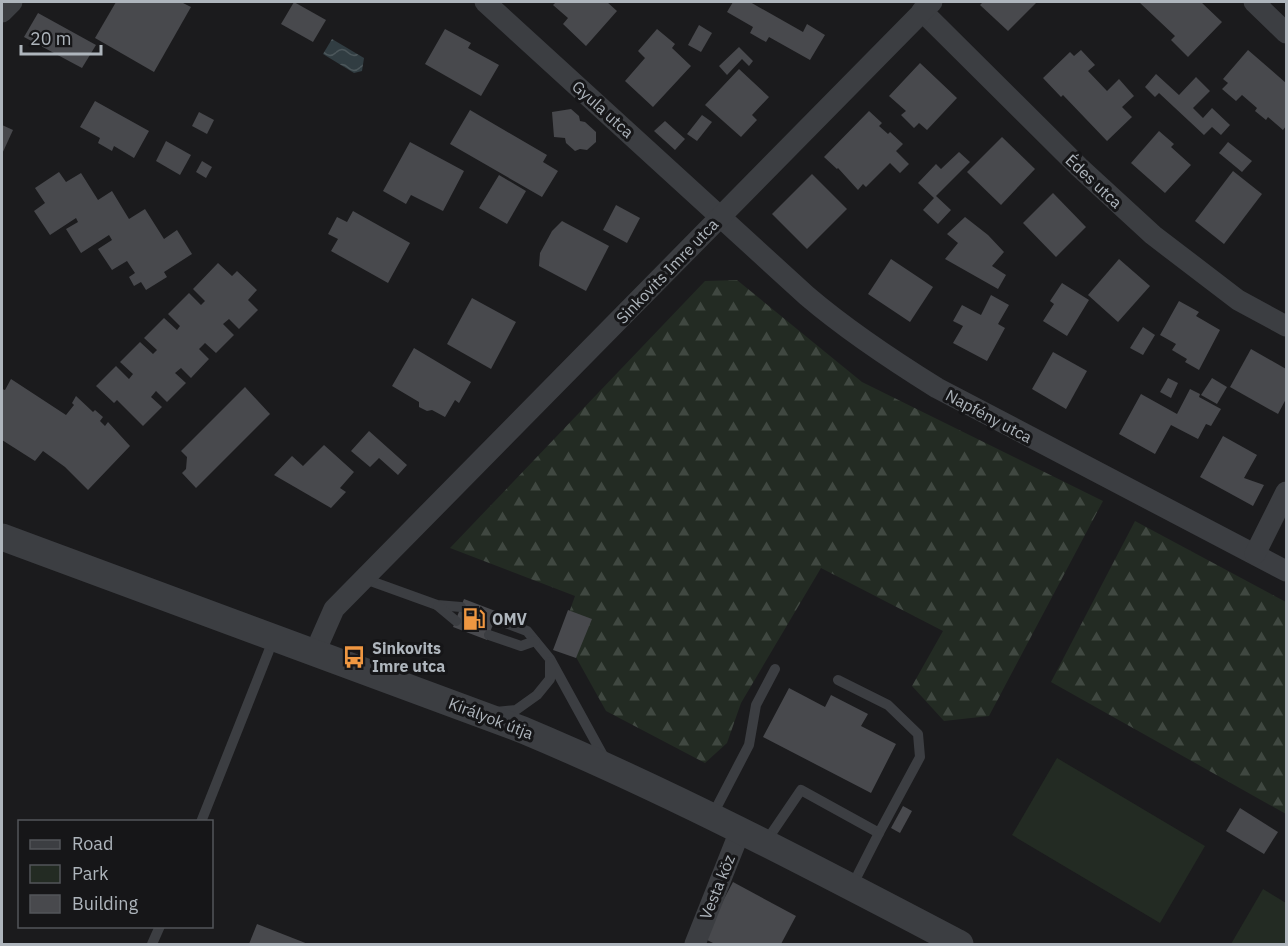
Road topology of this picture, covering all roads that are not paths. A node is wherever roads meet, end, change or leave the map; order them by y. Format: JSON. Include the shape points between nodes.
{"nodes":[{"id":1,"x":12,"y":2,"type":"edge"},
{"id":2,"x":485,"y":2,"type":"edge"},
{"id":3,"x":1254,"y":2,"type":"edge"},
{"id":4,"x":927,"y":6,"type":"edge"},
{"id":5,"x":2,"y":12,"type":"edge"},
{"id":6,"x":1287,"y":33,"type":"edge"},
{"id":7,"x":721,"y":216,"type":"junction"},
{"id":8,"x":1287,"y":326,"type":"edge"},
{"id":9,"x":1287,"y":492,"type":"edge"},
{"id":10,"x":2,"y":537,"type":"edge"},
{"id":11,"x":1255,"y":554,"type":"junction"},
{"id":12,"x":1287,"y":571,"type":"edge"},
{"id":13,"x":365,"y":579,"type":"junction"},
{"id":14,"x":438,"y":605,"type":"junction"},
{"id":15,"x":461,"y":607,"type":"dead end"},
{"id":16,"x":495,"y":619,"type":"dead end"},
{"id":17,"x":456,"y":621,"type":"dead end"},
{"id":18,"x":489,"y":634,"type":"dead end"},
{"id":19,"x":274,"y":638,"type":"junction"},
{"id":20,"x":535,"y":641,"type":"junction"},
{"id":21,"x":315,"y":652,"type":"junction"},
{"id":22,"x":550,"y":659,"type":"junction"},
{"id":23,"x":775,"y":669,"type":"dead end"},
{"id":24,"x":838,"y":680,"type":"dead end"},
{"id":25,"x":481,"y":714,"type":"junction"},
{"id":26,"x":609,"y":766,"type":"junction"},
{"id":27,"x":712,"y":816,"type":"junction"},
{"id":28,"x":202,"y":820,"type":"edge"},
{"id":29,"x":740,"y":831,"type":"junction"},
{"id":30,"x":879,"y":833,"type":"junction"},
{"id":31,"x":765,"y":843,"type":"junction"},
{"id":32,"x":851,"y":887,"type":"junction"},
{"id":33,"x":160,"y":928,"type":"edge"},
{"id":34,"x":152,"y":945,"type":"edge"},
{"id":35,"x":695,"y":945,"type":"edge"},
{"id":36,"x":960,"y":945,"type":"edge"}],
"edges":[{"from":1,"to":5,"type":"street"},
{"from":2,"to":7,"type":"street","name":"Gyula utca"},
{"from":3,"to":6,"type":"street"},
{"from":4,"to":7,"type":"street","name":"Sinkovits Imre utca"},
{"from":4,"to":8,"type":"street","name":"Édes utca","via":[[1078,167],[1153,235],[1239,300]]},
{"from":7,"to":11,"type":"street","name":"Napfény utca","via":[[836,321],[883,354],[937,388]]},
{"from":7,"to":13,"type":"street","name":"Sinkovits Imre utca"},
{"from":9,"to":11,"type":"street"},
{"from":10,"to":19,"type":"street","name":"Királyok útja"},
{"from":11,"to":12,"type":"street","name":"Napfény utca"},
{"from":13,"to":14,"type":"lane"},
{"from":13,"to":21,"type":"street","name":"Sinkovits Imre utca","via":[[334,609]]},
{"from":14,"to":15,"type":"lane"},
{"from":14,"to":17,"type":"lane"},
{"from":16,"to":20,"type":"lane","via":[[527,631]]},
{"from":18,"to":20,"type":"lane","via":[[521,646]]},
{"from":19,"to":21,"type":"street","name":"Királyok útja"},
{"from":19,"to":28,"type":"lane"},
{"from":20,"to":22,"type":"lane"},
{"from":21,"to":25,"type":"street","name":"Királyok útja"},
{"from":22,"to":25,"type":"lane","via":[[550,679],[537,695],[516,710]]},
{"from":22,"to":26,"type":"lane"},
{"from":23,"to":27,"type":"lane","via":[[756,705],[749,745]]},
{"from":24,"to":30,"type":"lane","via":[[888,705],[918,735],[920,757]]},
{"from":25,"to":26,"type":"street","name":"Királyok útja"},
{"from":26,"to":27,"type":"street","name":"Királyok útja"},
{"from":27,"to":29,"type":"street","name":"Királyok útja"},
{"from":29,"to":31,"type":"street","name":"Királyok útja"},
{"from":29,"to":35,"type":"street","name":"Vesta köz"},
{"from":30,"to":31,"type":"lane","via":[[801,790]]},
{"from":30,"to":32,"type":"lane"},
{"from":31,"to":32,"type":"street","name":"Királyok útja"},
{"from":32,"to":36,"type":"street","name":"Királyok útja"},
{"from":33,"to":34,"type":"lane"}]}
